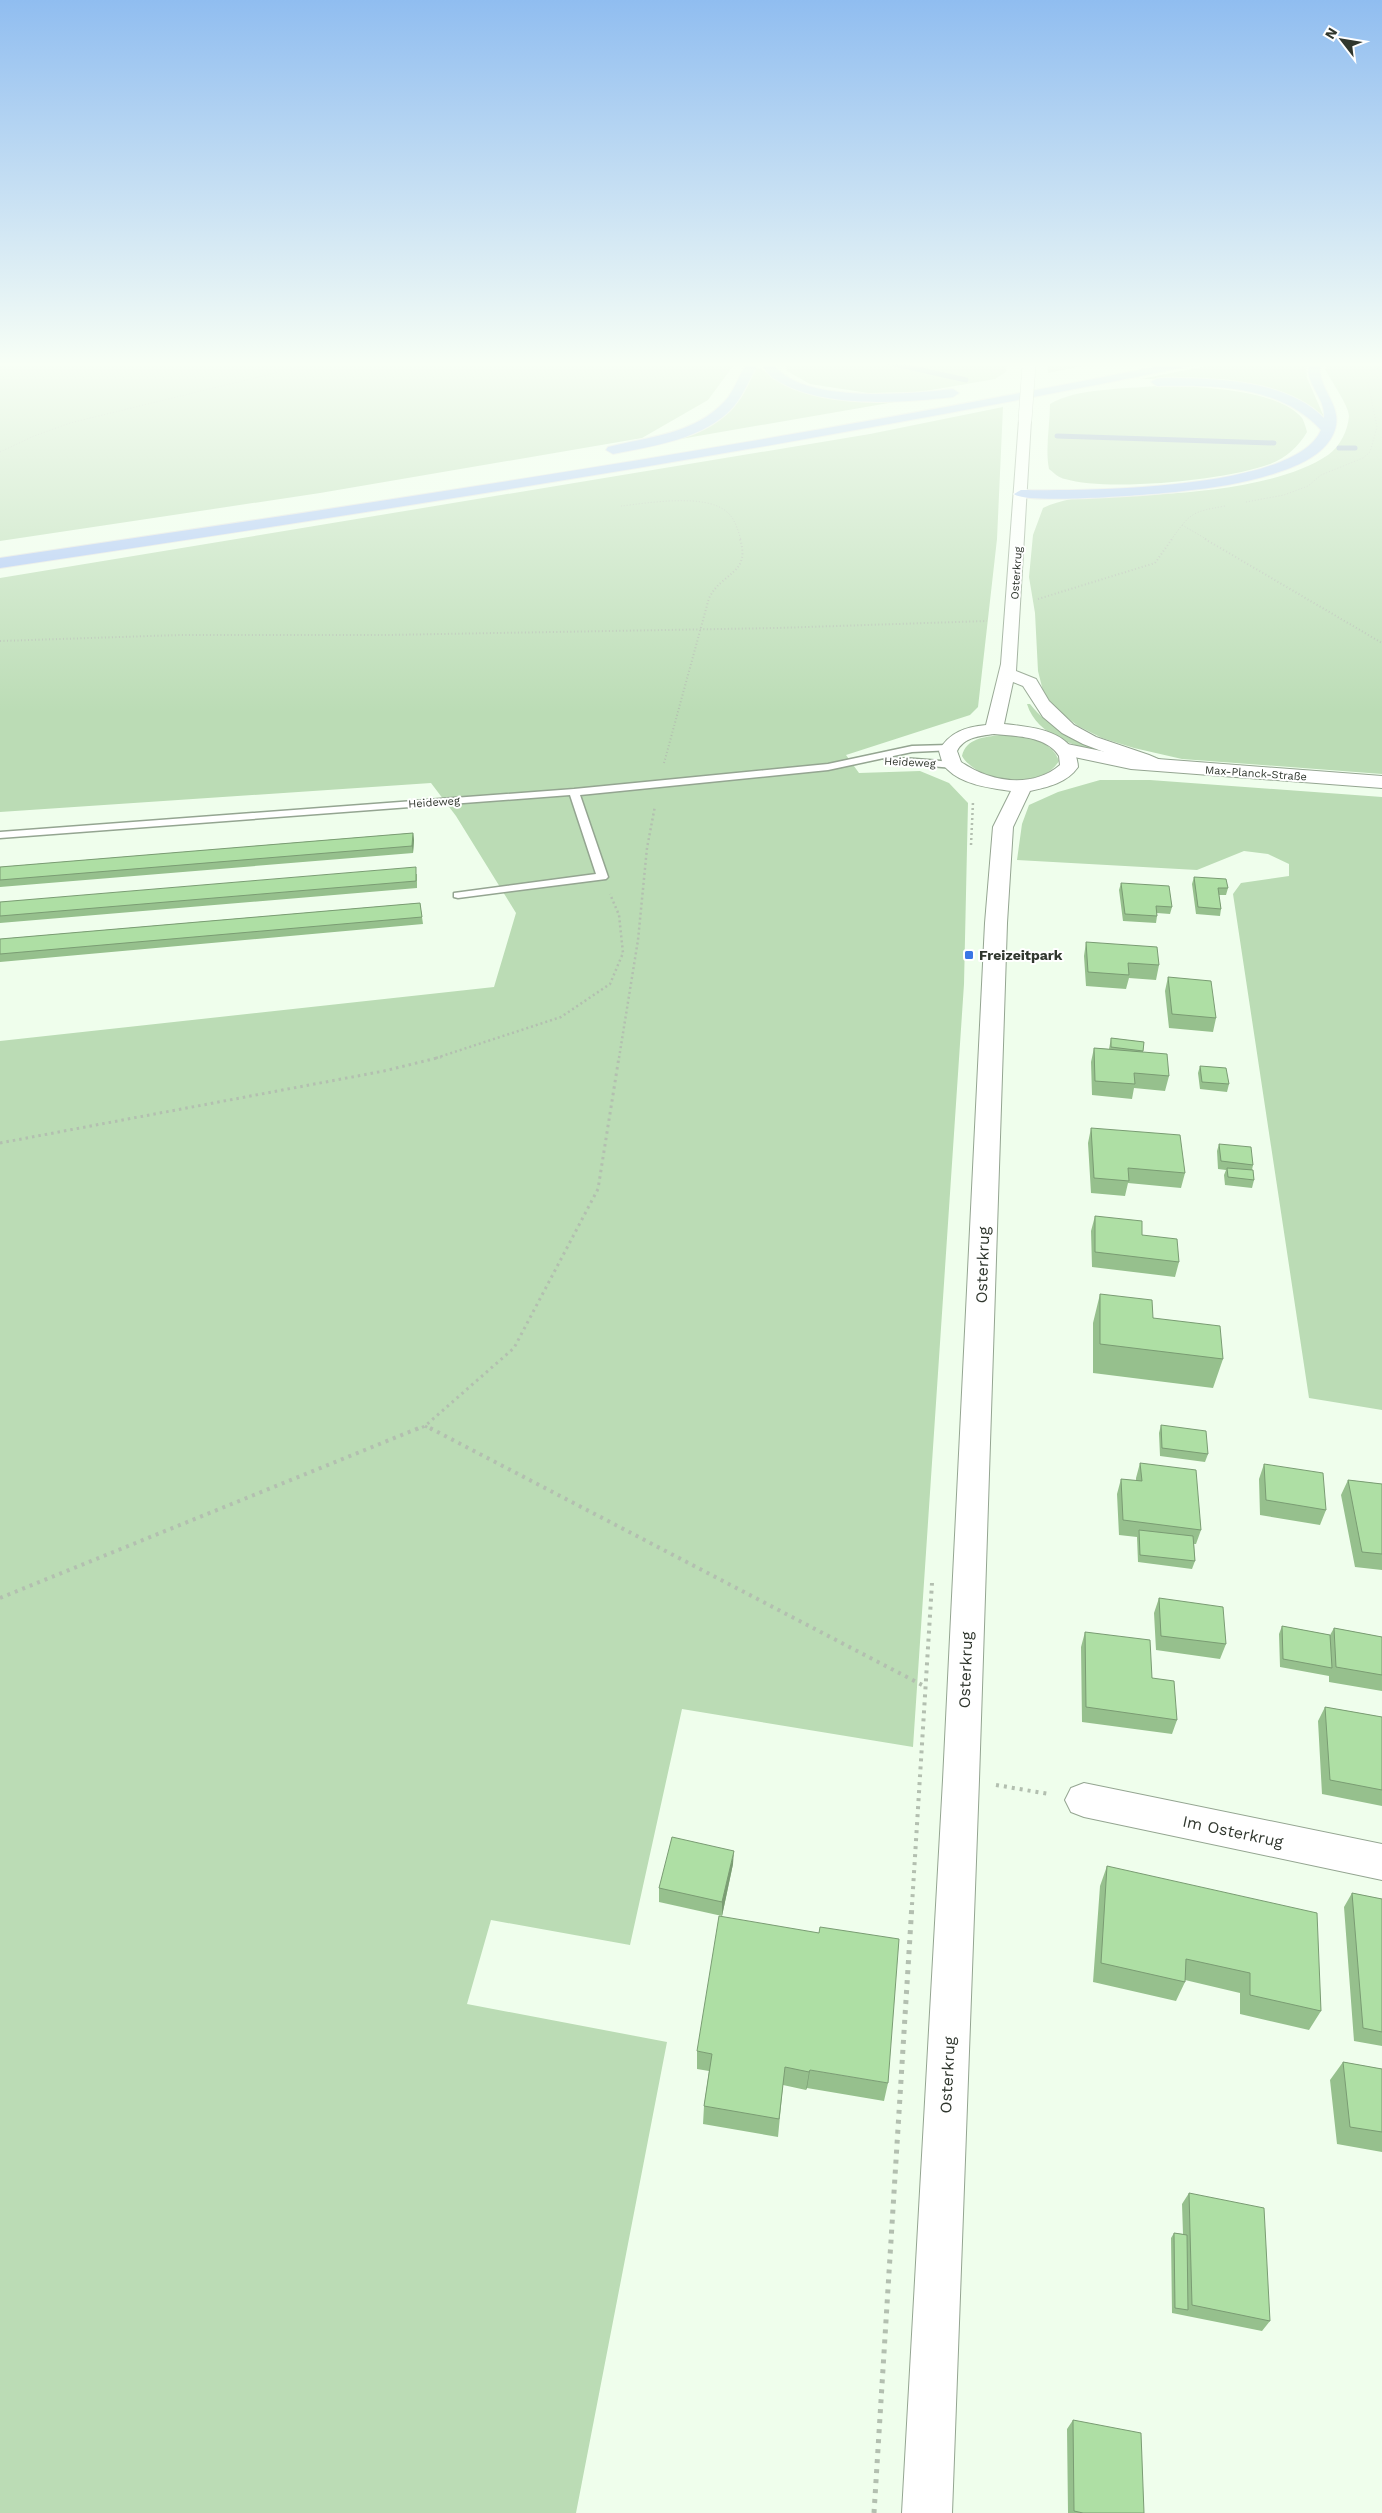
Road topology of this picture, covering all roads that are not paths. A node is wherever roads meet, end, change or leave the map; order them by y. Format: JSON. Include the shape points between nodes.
{"nodes":[{"id":1,"x":478,"y":479,"type":"edge"},
{"id":2,"x":547,"y":479,"type":"edge"},
{"id":3,"x":1022,"y":479,"type":"edge"},
{"id":4,"x":1227,"y":479,"type":"edge"},
{"id":5,"x":1021,"y":488,"type":"junction"},
{"id":6,"x":0,"y":551,"type":"edge"},
{"id":7,"x":0,"y":563,"type":"edge"},
{"id":8,"x":1010,"y":670,"type":"junction"},
{"id":9,"x":1024,"y":717,"type":"junction"},
{"id":10,"x":994,"y":730,"type":"junction"},
{"id":11,"x":951,"y":756,"type":"junction"},
{"id":12,"x":1068,"y":759,"type":"junction"},
{"id":13,"x":866,"y":760,"type":"junction"},
{"id":14,"x":1156,"y":765,"type":"junction"},
{"id":15,"x":988,"y":782,"type":"junction"},
{"id":16,"x":1382,"y":782,"type":"edge"},
{"id":17,"x":1023,"y":785,"type":"junction"},
{"id":18,"x":574,"y":792,"type":"junction"},
{"id":19,"x":1003,"y":827,"type":"junction"},
{"id":20,"x":0,"y":836,"type":"edge"},
{"id":21,"x":458,"y":895,"type":"dead end"},
{"id":22,"x":1084,"y":1800,"type":"road end"},
{"id":23,"x":1382,"y":1862,"type":"edge"},
{"id":24,"x":928,"y":2513,"type":"edge"}],
"edges":[{"from":1,"to":6,"type":"highway"},
{"from":2,"to":7,"type":"highway"},
{"from":3,"to":5,"type":"main road","name":"Osterkrug","bridge":true},
{"from":4,"to":5,"type":"highway","via":[[1172,489]]},
{"from":5,"to":8,"type":"main road","name":"Osterkrug"},
{"from":8,"to":9,"type":"main road","name":"Osterkrug"},
{"from":8,"to":10,"type":"main road","name":"Osterkrug"},
{"from":8,"to":14,"type":"main road","via":[[1030,683],[1045,710],[1077,734]]},
{"from":9,"to":10,"type":"main road"},
{"from":9,"to":12,"type":"main road","via":[[1058,743]]},
{"from":10,"to":11,"type":"main road","via":[[958,739]]},
{"from":11,"to":13,"type":"lane","name":"Heideweg","via":[[917,761]]},
{"from":11,"to":13,"type":"lane","name":"Heideweg","via":[[912,749]]},
{"from":11,"to":15,"type":"main road","via":[[965,774]]},
{"from":12,"to":14,"type":"main road","name":"Max-Planck-Straße"},
{"from":12,"to":17,"type":"main road","via":[[1054,779]]},
{"from":13,"to":18,"type":"lane","name":"Heideweg","via":[[828,767]]},
{"from":14,"to":16,"type":"main road","name":"Max-Planck-Straße"},
{"from":15,"to":17,"type":"main road"},
{"from":15,"to":19,"type":"main road","name":"Osterkrug"},
{"from":17,"to":19,"type":"main road","name":"Osterkrug"},
{"from":18,"to":20,"type":"lane","name":"Heideweg"},
{"from":18,"to":21,"type":"lane","via":[[602,876]]},
{"from":19,"to":24,"type":"main road","name":"Osterkrug","via":[[995,932]]},
{"from":22,"to":23,"type":"main road","name":"Im Osterkrug"}]}
